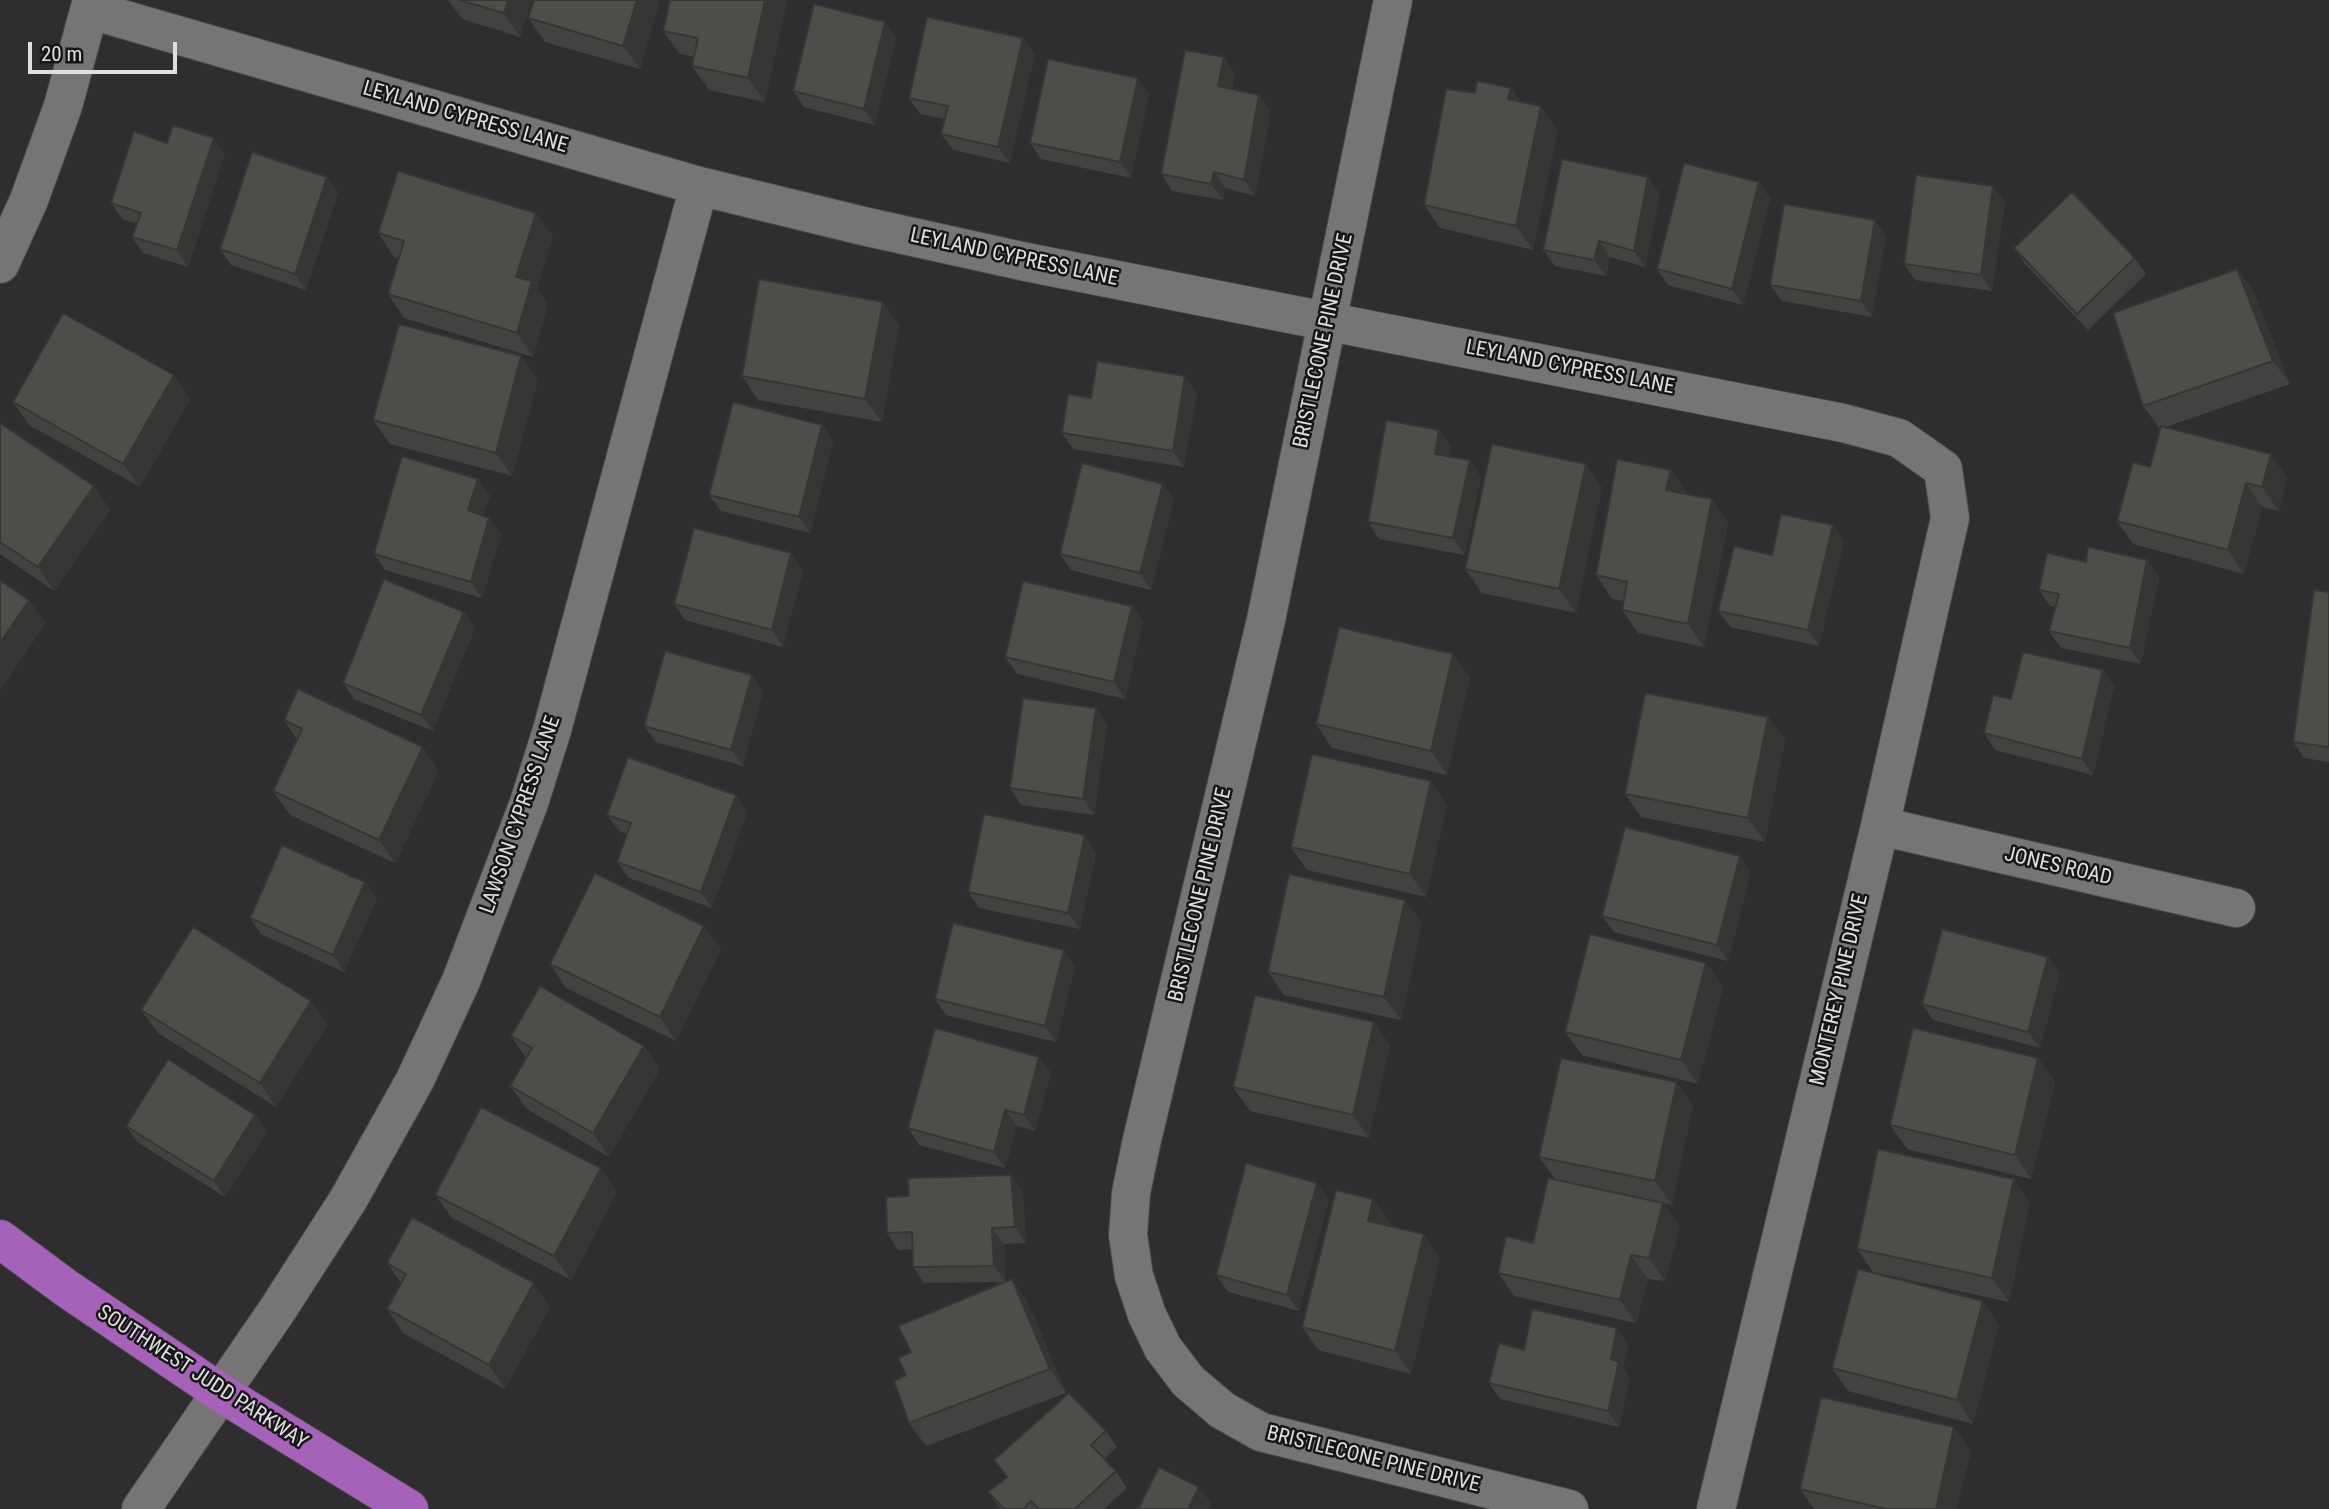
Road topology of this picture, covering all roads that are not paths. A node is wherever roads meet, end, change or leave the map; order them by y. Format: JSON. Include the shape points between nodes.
{"nodes":[{"id":1,"x":1393,"y":0,"type":"edge"},
{"id":2,"x":91,"y":5,"type":"edge"},
{"id":3,"x":699,"y":186,"type":"junction"},
{"id":4,"x":0,"y":264,"type":"edge"},
{"id":5,"x":1329,"y":321,"type":"junction"},
{"id":6,"x":1943,"y":469,"type":"joint"},
{"id":7,"x":1880,"y":826,"type":"junction"},
{"id":8,"x":2236,"y":908,"type":"dead end"},
{"id":9,"x":0,"y":1239,"type":"edge"},
{"id":10,"x":221,"y":1394,"type":"junction"},
{"id":11,"x":141,"y":1509,"type":"edge"},
{"id":12,"x":409,"y":1509,"type":"edge"},
{"id":13,"x":1569,"y":1509,"type":"edge"},
{"id":14,"x":1716,"y":1509,"type":"edge"}],
"edges":[{"from":1,"to":5,"type":"street","name":"BRISTLECONE PINE DRIVE"},
{"from":2,"to":3,"type":"street","name":"LEYLAND CYPRESS LANE"},
{"from":2,"to":4,"type":"street","via":[[63,106]]},
{"from":3,"to":5,"type":"street","name":"LEYLAND CYPRESS LANE","via":[[1026,262]]},
{"from":3,"to":10,"type":"street","name":"LAWSON CYPRESS LANE","via":[[552,730],[475,945],[415,1080],[348,1200]]},
{"from":5,"to":6,"type":"street","name":"LEYLAND CYPRESS LANE","via":[[1843,423],[1899,438]]},
{"from":5,"to":13,"type":"street","name":"BRISTLECONE PINE DRIVE","via":[[1263,633],[1131,1193],[1128,1236],[1134,1276],[1163,1348],[1188,1381],[1222,1410],[1261,1432]]},
{"from":6,"to":7,"type":"street","name":"MONTEREY PINE DRIVE","via":[[1950,518]]},
{"from":7,"to":8,"type":"street","name":"JONES ROAD"},
{"from":7,"to":14,"type":"street","name":"MONTEREY PINE DRIVE"},
{"from":9,"to":10,"type":"highway","name":"SOUTHWEST JUDD PARKWAY"},
{"from":10,"to":11,"type":"street","name":"LAWSON CYPRESS LANE"},
{"from":10,"to":12,"type":"highway","name":"SOUTHWEST JUDD PARKWAY"}]}
